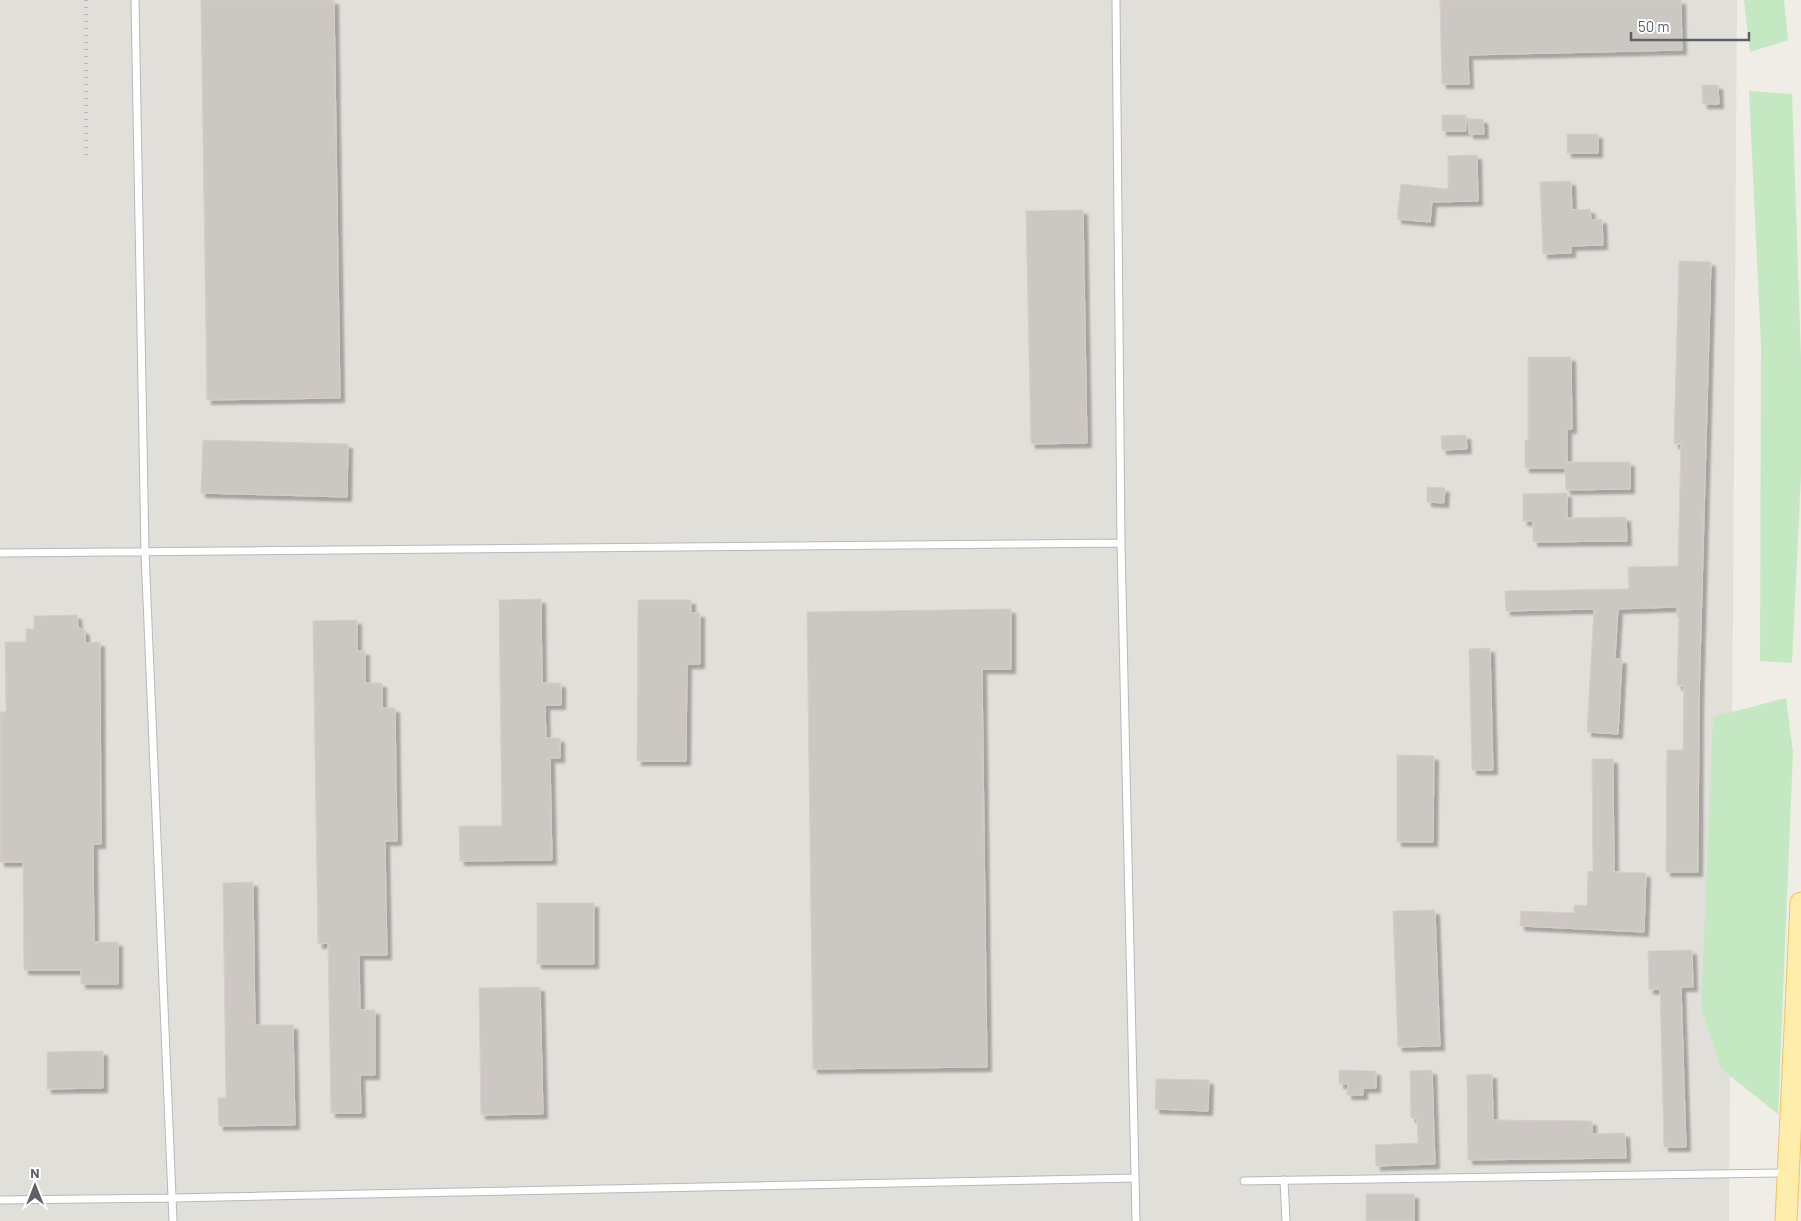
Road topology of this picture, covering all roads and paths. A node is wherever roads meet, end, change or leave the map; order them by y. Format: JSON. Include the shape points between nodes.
{"nodes":[{"id":1,"x":135,"y":0,"type":"edge"},
{"id":2,"x":1116,"y":0,"type":"edge"},
{"id":3,"x":1121,"y":543,"type":"junction"},
{"id":4,"x":145,"y":552,"type":"junction"},
{"id":5,"x":0,"y":553,"type":"edge"},
{"id":6,"x":1801,"y":903,"type":"edge"},
{"id":7,"x":1788,"y":1173,"type":"junction"},
{"id":8,"x":1135,"y":1178,"type":"junction"},
{"id":9,"x":1284,"y":1180,"type":"junction"},
{"id":10,"x":1244,"y":1181,"type":"dead end"},
{"id":11,"x":173,"y":1198,"type":"junction"},
{"id":12,"x":0,"y":1200,"type":"edge"},
{"id":13,"x":173,"y":1221,"type":"edge"},
{"id":14,"x":1136,"y":1221,"type":"edge"},
{"id":15,"x":1286,"y":1221,"type":"edge"},
{"id":16,"x":1786,"y":1221,"type":"edge"}],
"edges":[{"from":1,"to":4,"type":"lane"},
{"from":2,"to":3,"type":"lane"},
{"from":3,"to":4,"type":"lane"},
{"from":3,"to":8,"type":"lane"},
{"from":4,"to":5,"type":"lane"},
{"from":4,"to":11,"type":"lane"},
{"from":6,"to":7,"type":"main road"},
{"from":7,"to":9,"type":"lane"},
{"from":7,"to":16,"type":"main road"},
{"from":8,"to":11,"type":"lane"},
{"from":8,"to":14,"type":"lane"},
{"from":9,"to":10,"type":"lane"},
{"from":9,"to":15,"type":"lane"},
{"from":11,"to":12,"type":"lane"},
{"from":11,"to":13,"type":"lane"}]}
